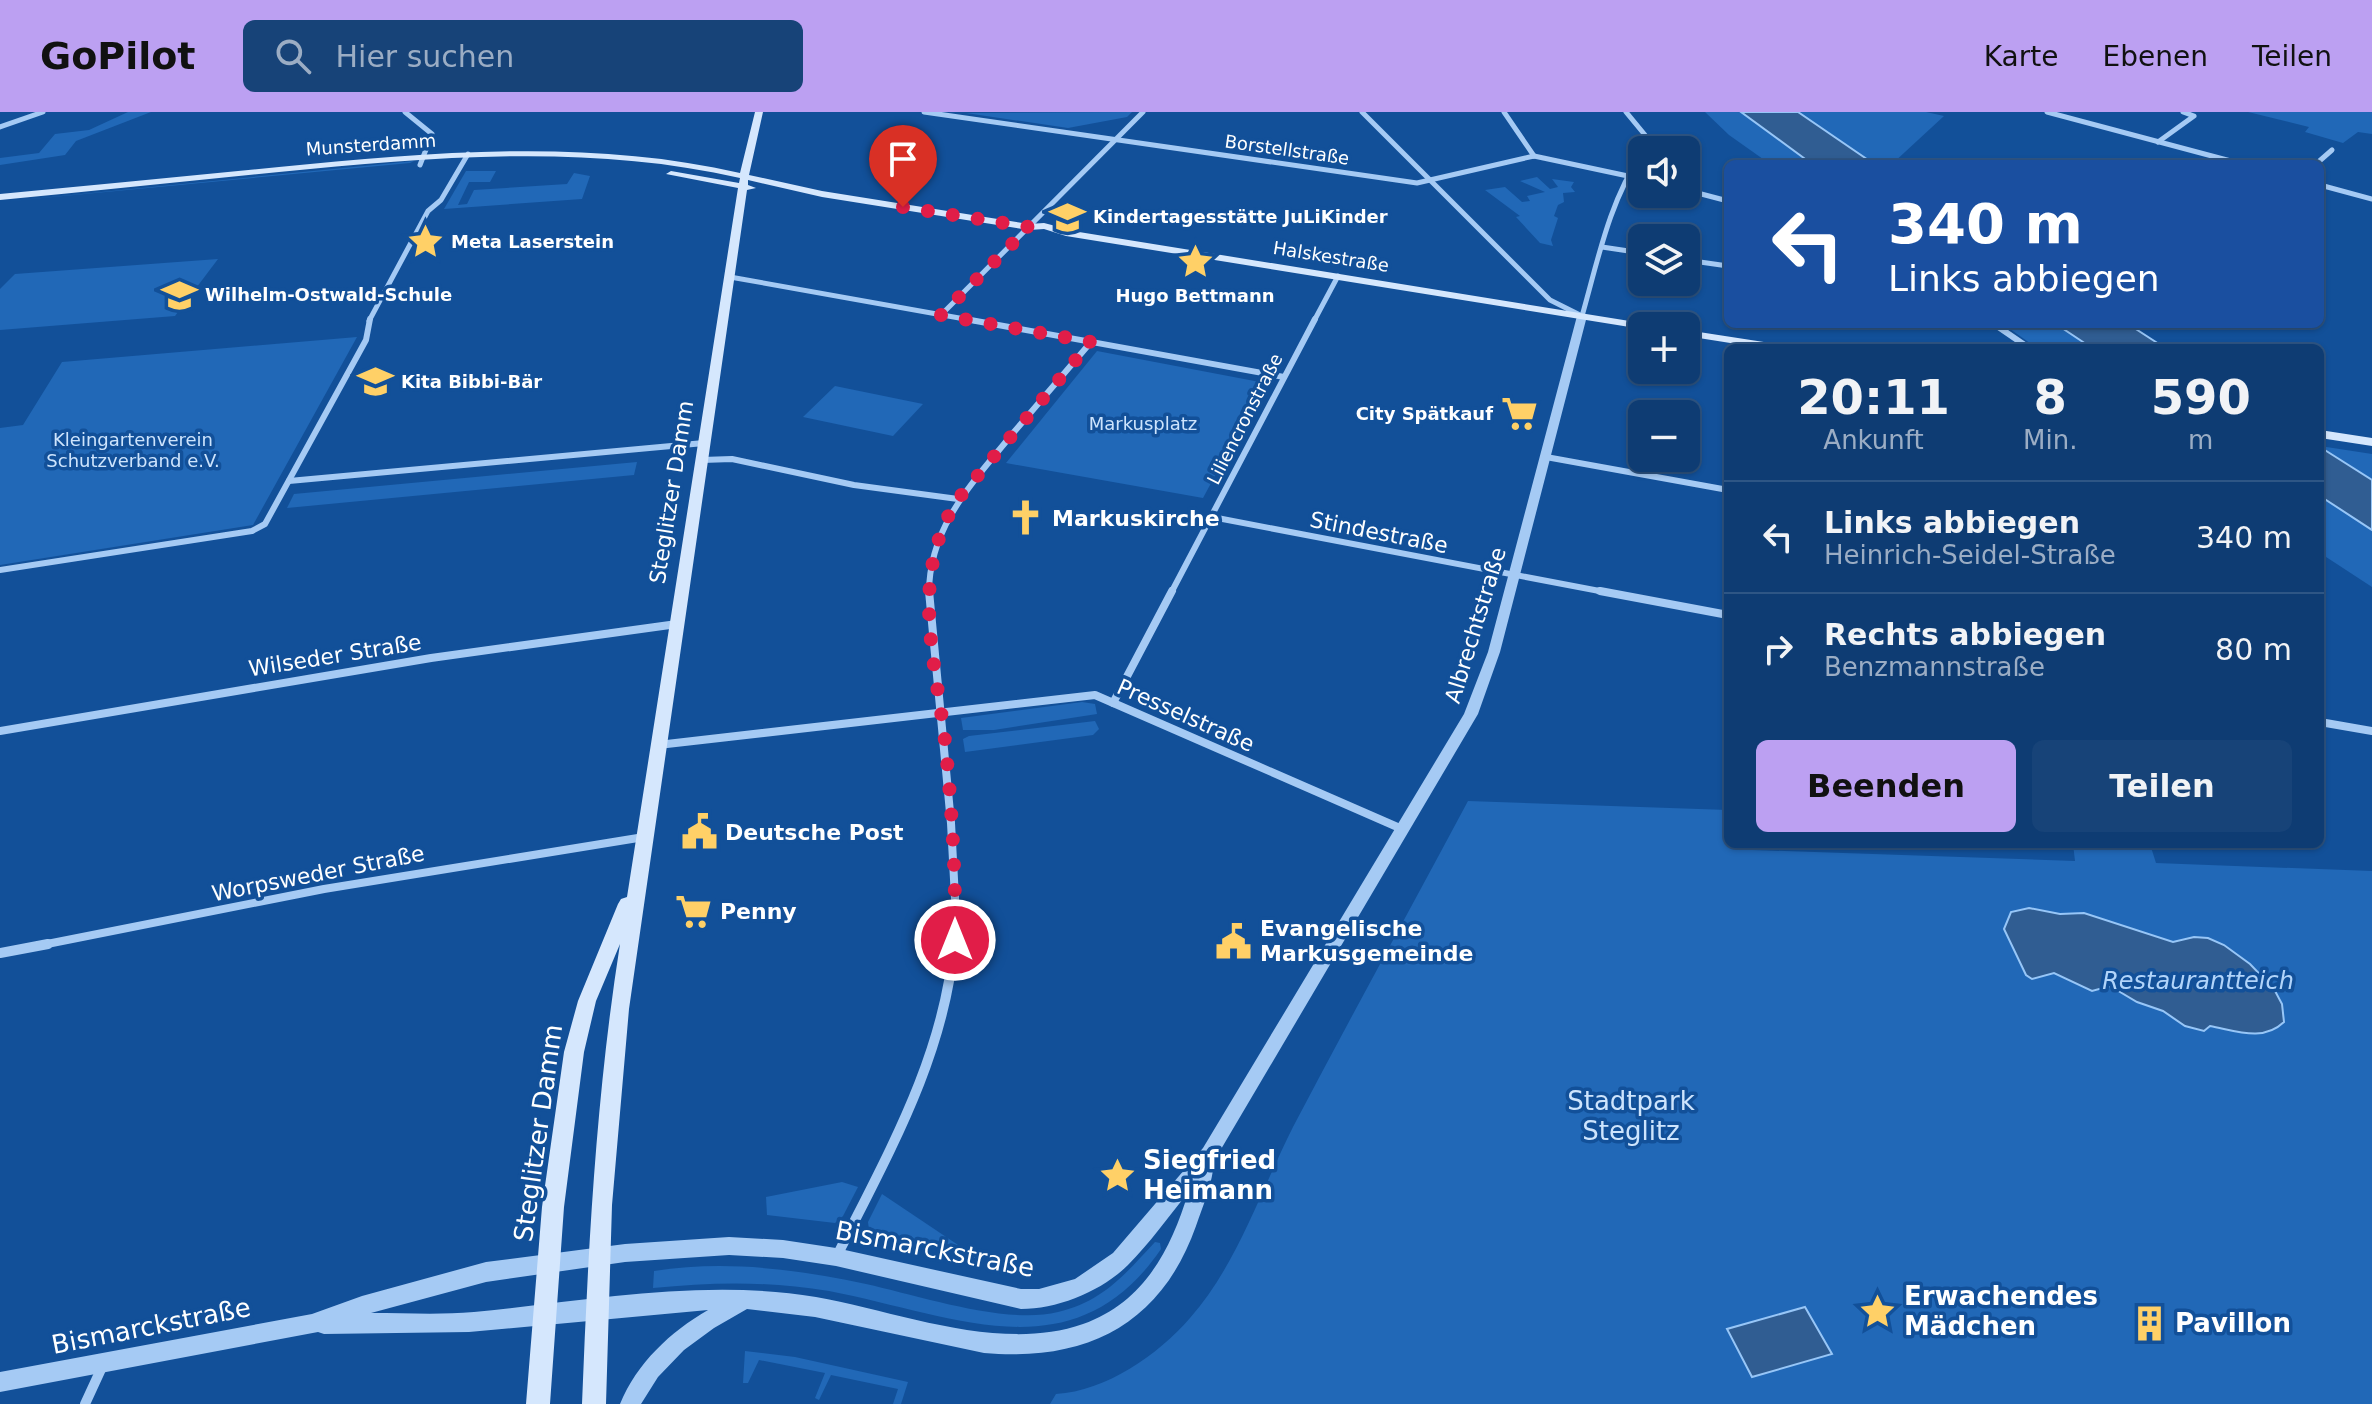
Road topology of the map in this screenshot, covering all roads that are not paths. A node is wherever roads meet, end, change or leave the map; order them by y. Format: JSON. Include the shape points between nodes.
{"nodes":[{"id":1,"x":43,"y":112,"type":"edge"},
{"id":2,"x":405,"y":112,"type":"edge"},
{"id":3,"x":759,"y":112,"type":"edge"},
{"id":4,"x":924,"y":112,"type":"edge"},
{"id":5,"x":1143,"y":112,"type":"edge"},
{"id":6,"x":1362,"y":112,"type":"edge"},
{"id":7,"x":1504,"y":112,"type":"edge"},
{"id":8,"x":1626,"y":112,"type":"edge"},
{"id":9,"x":2047,"y":112,"type":"edge"},
{"id":10,"x":2183,"y":112,"type":"edge"},
{"id":11,"x":0,"y":127,"type":"edge"},
{"id":12,"x":1645,"y":136,"type":"edge"},
{"id":13,"x":1116,"y":140,"type":"junction"},
{"id":14,"x":2158,"y":142,"type":"junction"},
{"id":15,"x":2332,"y":150,"type":"dead end"},
{"id":16,"x":1534,"y":156,"type":"junction"},
{"id":17,"x":465,"y":159,"type":"junction"},
{"id":18,"x":2227,"y":160,"type":"edge"},
{"id":19,"x":2321,"y":160,"type":"edge"},
{"id":20,"x":422,"y":161,"type":"junction"},
{"id":21,"x":1628,"y":176,"type":"joint"},
{"id":22,"x":744,"y":181,"type":"junction"},
{"id":23,"x":1432,"y":181,"type":"junction"},
{"id":24,"x":2324,"y":186,"type":"edge"},
{"id":25,"x":1700,"y":194,"type":"edge"},
{"id":26,"x":0,"y":197,"type":"edge"},
{"id":27,"x":2372,"y":199,"type":"edge"},
{"id":28,"x":1724,"y":200,"type":"edge"},
{"id":29,"x":0,"y":206,"type":"edge"},
{"id":30,"x":1029,"y":227,"type":"junction"},
{"id":31,"x":1602,"y":247,"type":"junction"},
{"id":32,"x":1628,"y":251,"type":"edge"},
{"id":33,"x":1700,"y":262,"type":"edge"},
{"id":34,"x":1724,"y":265,"type":"edge"},
{"id":35,"x":1338,"y":276,"type":"junction"},
{"id":36,"x":730,"y":277,"type":"junction"},
{"id":37,"x":941,"y":315,"type":"junction"},
{"id":38,"x":1582,"y":316,"type":"junction"},
{"id":39,"x":1628,"y":324,"type":"edge"},
{"id":40,"x":2000,"y":328,"type":"edge"},
{"id":41,"x":1700,"y":335,"type":"edge"},
{"id":42,"x":1091,"y":342,"type":"junction"},
{"id":43,"x":1757,"y":344,"type":"edge"},
{"id":44,"x":2023,"y":344,"type":"edge"},
{"id":45,"x":1284,"y":377,"type":"junction"},
{"id":46,"x":2324,"y":435,"type":"edge"},
{"id":47,"x":2372,"y":442,"type":"edge"},
{"id":48,"x":704,"y":443,"type":"junction"},
{"id":49,"x":1546,"y":457,"type":"junction"},
{"id":50,"x":702,"y":460,"type":"junction"},
{"id":51,"x":289,"y":481,"type":"junction"},
{"id":52,"x":1724,"y":489,"type":"edge"},
{"id":53,"x":958,"y":499,"type":"junction"},
{"id":54,"x":1212,"y":517,"type":"junction"},
{"id":55,"x":0,"y":570,"type":"edge"},
{"id":56,"x":1514,"y":576,"type":"junction"},
{"id":57,"x":1724,"y":614,"type":"edge"},
{"id":58,"x":677,"y":624,"type":"junction"},
{"id":59,"x":1113,"y":703,"type":"junction"},
{"id":60,"x":941,"y":712,"type":"junction"},
{"id":61,"x":2324,"y":723,"type":"edge"},
{"id":62,"x":0,"y":731,"type":"edge"},
{"id":63,"x":2372,"y":731,"type":"edge"},
{"id":64,"x":658,"y":745,"type":"junction"},
{"id":65,"x":1402,"y":829,"type":"junction"},
{"id":66,"x":644,"y":837,"type":"junction"},
{"id":67,"x":637,"y":881,"type":"junction"},
{"id":68,"x":0,"y":953,"type":"edge"},
{"id":69,"x":1209,"y":1154,"type":"junction"},
{"id":70,"x":599,"y":1256,"type":"junction"},
{"id":71,"x":836,"y":1257,"type":"junction"},
{"id":72,"x":548,"y":1264,"type":"junction"},
{"id":73,"x":746,"y":1299,"type":"junction"},
{"id":74,"x":597,"y":1309,"type":"junction"},
{"id":75,"x":544,"y":1315,"type":"junction"},
{"id":76,"x":312,"y":1324,"type":"junction"},
{"id":77,"x":104,"y":1363,"type":"junction"},
{"id":78,"x":0,"y":1382,"type":"edge"},
{"id":79,"x":85,"y":1404,"type":"edge"},
{"id":80,"x":538,"y":1404,"type":"edge"},
{"id":81,"x":594,"y":1404,"type":"edge"},
{"id":82,"x":630,"y":1404,"type":"edge"}],
"edges":[{"from":1,"to":11,"type":"street"},
{"from":2,"to":20,"type":"street","via":[[432,134]]},
{"from":3,"to":22,"type":"main road","name":"Steglitzer Damm"},
{"from":4,"to":13,"type":"street","name":"Borstellstraße"},
{"from":5,"to":13,"type":"street"},
{"from":6,"to":23,"type":"street"},
{"from":7,"to":16,"type":"street"},
{"from":8,"to":12,"type":"street","name":"Albrechtstraße"},
{"from":9,"to":14,"type":"street"},
{"from":10,"to":14,"type":"street","via":[[2194,116]]},
{"from":13,"to":23,"type":"street","name":"Borstellstraße"},
{"from":13,"to":30,"type":"street"},
{"from":14,"to":18,"type":"street"},
{"from":15,"to":19,"type":"street"},
{"from":16,"to":21,"type":"street","name":"Borstellstraße"},
{"from":16,"to":23,"type":"street","name":"Borstellstraße"},
{"from":17,"to":20,"type":"main road","name":"Munsterdamm"},
{"from":17,"to":22,"type":"main road","name":"Munsterdamm"},
{"from":17,"to":51,"type":"street","via":[[441,200],[428,211],[370,317],[366,340]]},
{"from":20,"to":26,"type":"main road","name":"Munsterdamm"},
{"from":20,"to":29,"type":"main road","name":"Munsterdamm"},
{"from":21,"to":31,"type":"street","name":"Albrechtstraße"},
{"from":22,"to":30,"type":"main road","name":"Halskestraße"},
{"from":22,"to":36,"type":"main road","name":"Steglitzer Damm"},
{"from":23,"to":38,"type":"street","via":[[1552,302]]},
{"from":24,"to":27,"type":"street"},
{"from":25,"to":28,"type":"street"},
{"from":30,"to":35,"type":"main road","name":"Halskestraße"},
{"from":30,"to":37,"type":"street"},
{"from":31,"to":32,"type":"street"},
{"from":31,"to":38,"type":"street","name":"Albrechtstraße"},
{"from":33,"to":34,"type":"street"},
{"from":35,"to":38,"type":"main road","name":"Halskestraße"},
{"from":35,"to":45,"type":"street","name":"Liliencronstraße"},
{"from":36,"to":37,"type":"street"},
{"from":36,"to":48,"type":"main road","name":"Steglitzer Damm"},
{"from":37,"to":42,"type":"street"},
{"from":38,"to":39,"type":"main road","name":"Halskestraße"},
{"from":38,"to":49,"type":"street","name":"Albrechtstraße"},
{"from":40,"to":44,"type":"street"},
{"from":41,"to":43,"type":"main road"},
{"from":42,"to":45,"type":"street"},
{"from":42,"to":53,"type":"street"},
{"from":45,"to":54,"type":"street","name":"Liliencronstraße"},
{"from":46,"to":47,"type":"main road"},
{"from":48,"to":50,"type":"main road","name":"Steglitzer Damm"},
{"from":48,"to":51,"type":"street"},
{"from":49,"to":52,"type":"street"},
{"from":49,"to":56,"type":"street","name":"Albrechtstraße"},
{"from":50,"to":53,"type":"street","via":[[732,459],[854,485]]},
{"from":50,"to":58,"type":"main road","name":"Steglitzer Damm"},
{"from":51,"to":55,"type":"street","via":[[259,529]]},
{"from":53,"to":60,"type":"street","via":[[942,526],[929,571],[931,642]]},
{"from":54,"to":56,"type":"street","name":"Stindestraße"},
{"from":54,"to":59,"type":"street","name":"Liliencronstraße"},
{"from":56,"to":57,"type":"street","name":"Stindestraße"},
{"from":56,"to":65,"type":"street","name":"Albrechtstraße","via":[[1471,714]]},
{"from":58,"to":62,"type":"street","name":"Wilseder Straße","via":[[418,660]]},
{"from":58,"to":64,"type":"main road","name":"Steglitzer Damm"},
{"from":59,"to":60,"type":"street","name":"Presselstraße","via":[[1095,695]]},
{"from":59,"to":65,"type":"street","name":"Presselstraße"},
{"from":60,"to":64,"type":"street","name":"Presselstraße"},
{"from":60,"to":71,"type":"street","via":[[956,917],[944,1015],[916,1098]]},
{"from":61,"to":63,"type":"street"},
{"from":64,"to":66,"type":"main road","name":"Steglitzer Damm"},
{"from":65,"to":69,"type":"street","name":"Albrechtstraße"},
{"from":66,"to":67,"type":"main road","name":"Steglitzer Damm"},
{"from":66,"to":68,"type":"street","name":"Worpsweder Straße","via":[[324,889]]},
{"from":67,"to":70,"type":"main road","name":"Steglitzer Damm","via":[[613,1056]]},
{"from":67,"to":72,"type":"main road","name":"Steglitzer Damm","via":[[587,1001],[574,1052]]},
{"from":69,"to":71,"type":"street","name":"Bismarckstraße","via":[[1120,1260],[1058,1295],[1039,1299],[993,1294]]},
{"from":69,"to":73,"type":"street","name":"Bismarckstraße","via":[[1179,1245],[1151,1290],[1096,1329],[1052,1344],[984,1343],[815,1307]]},
{"from":70,"to":71,"type":"street","name":"Bismarckstraße","via":[[729,1246]]},
{"from":70,"to":72,"type":"street","name":"Bismarckstraße"},
{"from":70,"to":74,"type":"main road","name":"Steglitzer Damm"},
{"from":72,"to":75,"type":"main road","name":"Steglitzer Damm"},
{"from":72,"to":76,"type":"street","name":"Bismarckstraße","via":[[486,1272]]},
{"from":73,"to":74,"type":"street","name":"Bismarckstraße"},
{"from":73,"to":82,"type":"street","via":[[680,1337],[652,1367]]},
{"from":74,"to":75,"type":"street","name":"Bismarckstraße"},
{"from":74,"to":81,"type":"main road","name":"Steglitzer Damm"},
{"from":75,"to":76,"type":"street","name":"Bismarckstraße","via":[[469,1322]]},
{"from":75,"to":80,"type":"main road","name":"Steglitzer Damm"},
{"from":76,"to":77,"type":"street","name":"Bismarckstraße"},
{"from":77,"to":78,"type":"street","name":"Bismarckstraße"},
{"from":77,"to":79,"type":"street"}]}
